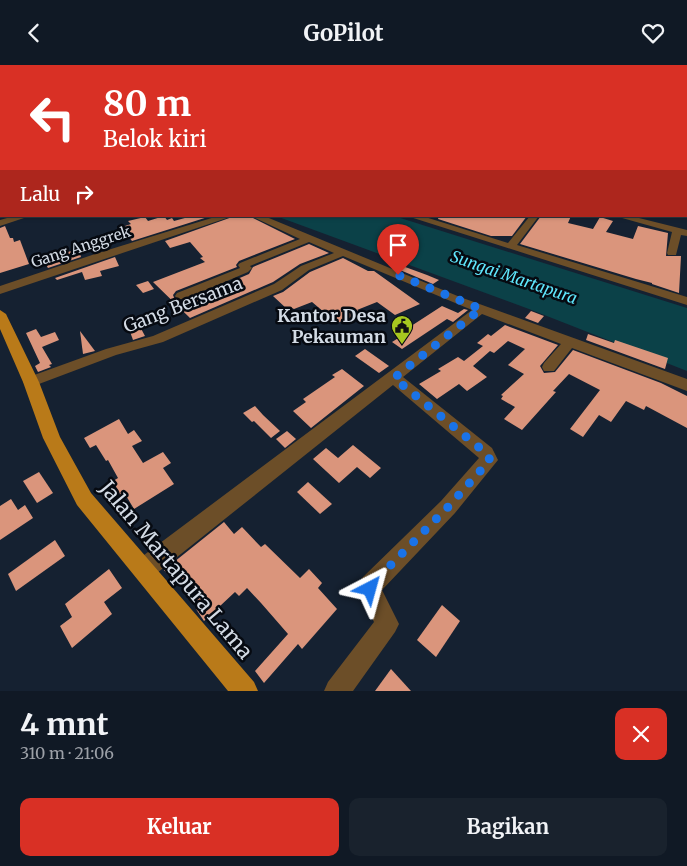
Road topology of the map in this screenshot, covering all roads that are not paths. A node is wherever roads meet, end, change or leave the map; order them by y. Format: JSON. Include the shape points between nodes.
{"nodes":[{"id":1,"x":22,"y":217,"type":"edge"},
{"id":2,"x":226,"y":217,"type":"edge"},
{"id":3,"x":257,"y":217,"type":"edge"},
{"id":4,"x":414,"y":217,"type":"edge"},
{"id":5,"x":535,"y":217,"type":"edge"},
{"id":6,"x":623,"y":217,"type":"edge"},
{"id":7,"x":0,"y":223,"type":"edge"},
{"id":8,"x":682,"y":232,"type":"edge"},
{"id":9,"x":308,"y":239,"type":"junction"},
{"id":10,"x":510,"y":247,"type":"junction"},
{"id":11,"x":342,"y":253,"type":"junction"},
{"id":12,"x":672,"y":253,"type":"dead end"},
{"id":13,"x":0,"y":290,"type":"edge"},
{"id":14,"x":181,"y":296,"type":"dead end"},
{"id":15,"x":687,"y":301,"type":"edge"},
{"id":16,"x":481,"y":309,"type":"junction"},
{"id":17,"x":0,"y":314,"type":"edge"},
{"id":18,"x":569,"y":343,"type":"junction"},
{"id":19,"x":549,"y":367,"type":"dead end"},
{"id":20,"x":394,"y":378,"type":"junction"},
{"id":21,"x":31,"y":382,"type":"junction"},
{"id":22,"x":687,"y":385,"type":"edge"},
{"id":23,"x":144,"y":569,"type":"junction"},
{"id":24,"x":245,"y":691,"type":"edge"},
{"id":25,"x":337,"y":691,"type":"edge"}],
"edges":[{"from":1,"to":7,"type":"street"},
{"from":2,"to":13,"type":"street","name":"Gang Anggrek"},
{"from":3,"to":9,"type":"street"},
{"from":4,"to":10,"type":"street"},
{"from":5,"to":10,"type":"street"},
{"from":6,"to":8,"type":"street"},
{"from":8,"to":12,"type":"street"},
{"from":9,"to":11,"type":"street"},
{"from":9,"to":14,"type":"street"},
{"from":10,"to":15,"type":"street"},
{"from":11,"to":16,"type":"street"},
{"from":11,"to":21,"type":"street","name":"Gang Bersama","via":[[305,268],[278,287],[158,339],[111,352]]},
{"from":16,"to":18,"type":"street"},
{"from":16,"to":20,"type":"street"},
{"from":17,"to":21,"type":"main road","name":"Jalan Martapura Lama"},
{"from":18,"to":19,"type":"street"},
{"from":18,"to":22,"type":"street"},
{"from":20,"to":23,"type":"street"},
{"from":20,"to":25,"type":"street","via":[[486,453],[490,460],[370,586],[387,624]]},
{"from":21,"to":23,"type":"main road","name":"Jalan Martapura Lama","via":[[52,437],[84,499]]},
{"from":23,"to":24,"type":"main road","name":"Jalan Martapura Lama"}]}
